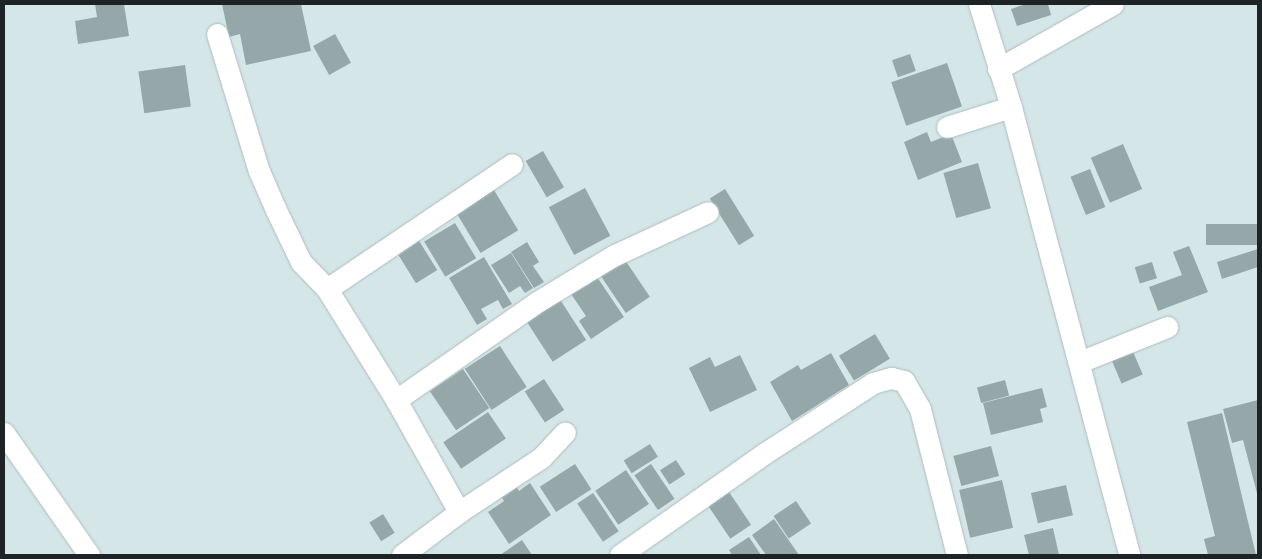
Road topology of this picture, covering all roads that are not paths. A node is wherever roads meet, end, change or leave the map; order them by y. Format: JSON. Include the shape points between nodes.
{"nodes":[{"id":1,"x":979,"y":4,"type":"edge"},
{"id":2,"x":1113,"y":4,"type":"edge"},
{"id":3,"x":217,"y":34,"type":"dead end"},
{"id":4,"x":998,"y":69,"type":"junction"},
{"id":5,"x":1011,"y":107,"type":"junction"},
{"id":6,"x":947,"y":127,"type":"dead end"},
{"id":7,"x":512,"y":164,"type":"dead end"},
{"id":8,"x":708,"y":212,"type":"dead end"},
{"id":9,"x":327,"y":289,"type":"junction"},
{"id":10,"x":1167,"y":326,"type":"dead end"},
{"id":11,"x":1079,"y":362,"type":"junction"},
{"id":12,"x":396,"y":400,"type":"junction"},
{"id":13,"x":564,"y":432,"type":"dead end"},
{"id":14,"x":4,"y":433,"type":"edge"},
{"id":15,"x":459,"y":512,"type":"junction"},
{"id":16,"x":90,"y":555,"type":"edge"},
{"id":17,"x":402,"y":555,"type":"edge"},
{"id":18,"x":620,"y":555,"type":"edge"},
{"id":19,"x":958,"y":555,"type":"edge"},
{"id":20,"x":1129,"y":555,"type":"edge"}],
"edges":[{"from":1,"to":4,"type":"street"},
{"from":2,"to":4,"type":"street"},
{"from":3,"to":9,"type":"street","via":[[259,170],[276,210],[301,262]]},
{"from":4,"to":5,"type":"street"},
{"from":5,"to":6,"type":"street"},
{"from":5,"to":11,"type":"street"},
{"from":7,"to":9,"type":"street"},
{"from":8,"to":12,"type":"street","via":[[623,251],[582,274]]},
{"from":9,"to":12,"type":"street"},
{"from":10,"to":11,"type":"street"},
{"from":11,"to":20,"type":"street"},
{"from":12,"to":15,"type":"street"},
{"from":13,"to":15,"type":"street","via":[[541,458]]},
{"from":14,"to":16,"type":"street"},
{"from":15,"to":17,"type":"street"},
{"from":18,"to":19,"type":"street","via":[[765,453],[873,383],[891,378],[904,381],[920,409]]}]}
